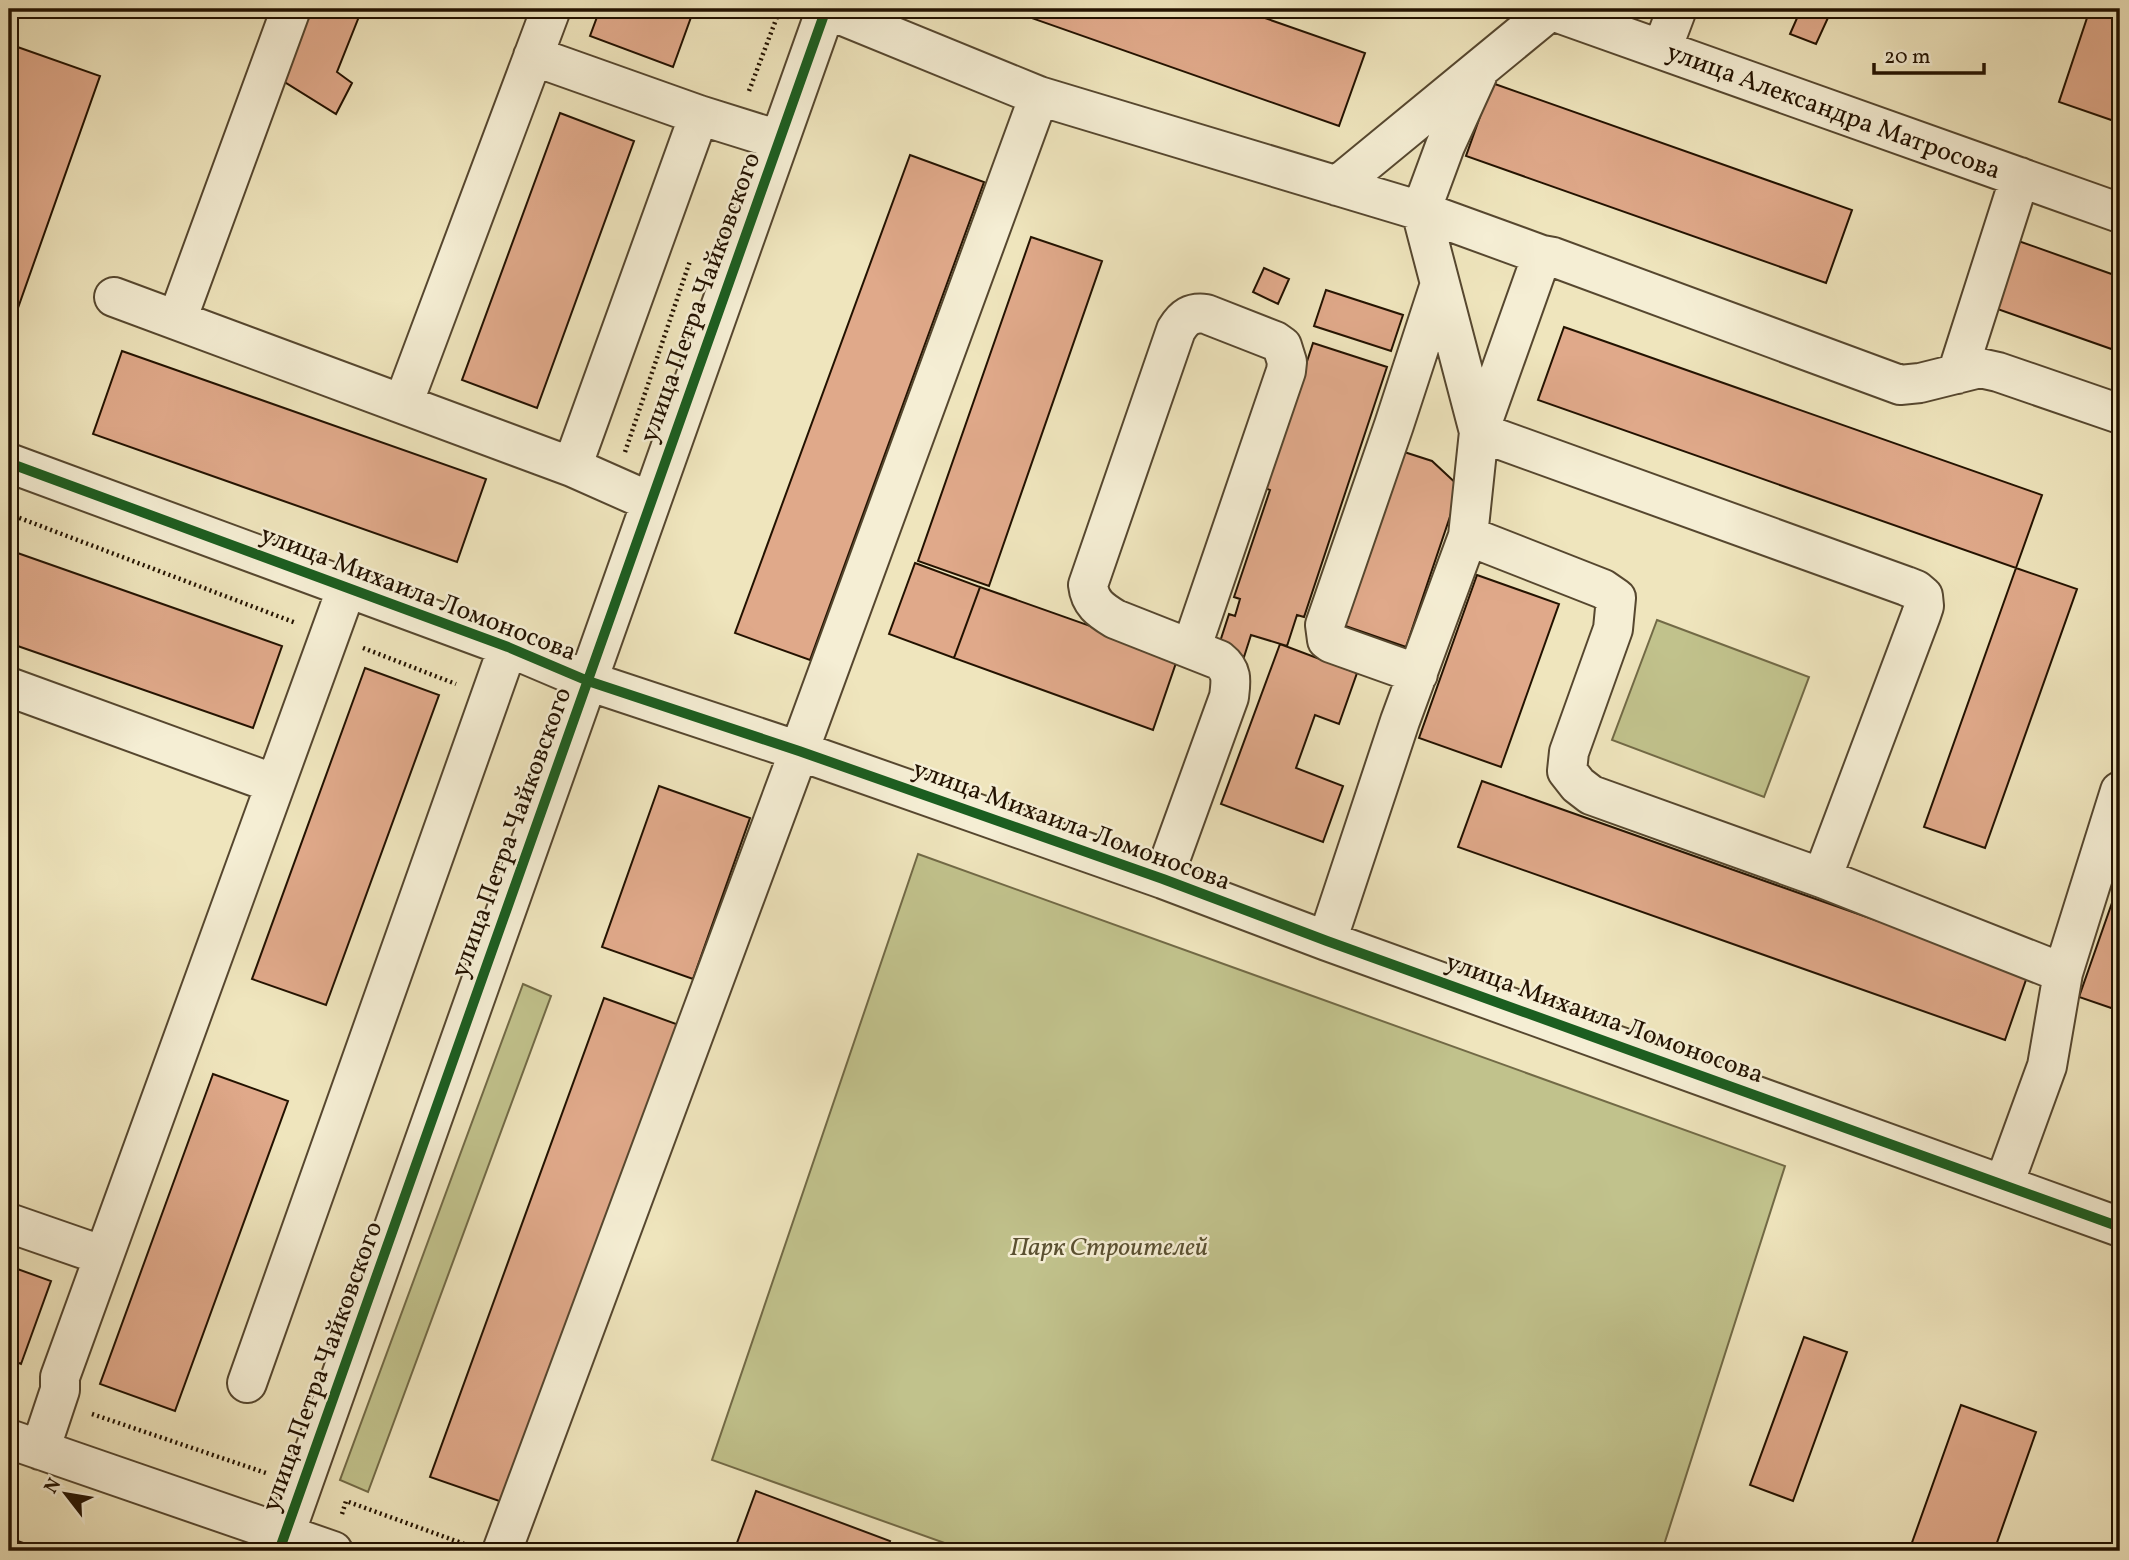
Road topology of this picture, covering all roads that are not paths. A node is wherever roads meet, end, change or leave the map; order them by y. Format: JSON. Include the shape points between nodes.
{"nodes":[{"id":1,"x":291,"y":9,"type":"edge"},
{"id":2,"x":551,"y":9,"type":"edge"},
{"id":3,"x":826,"y":9,"type":"edge"},
{"id":4,"x":1677,"y":9,"type":"edge"},
{"id":5,"x":1549,"y":10,"type":"edge"},
{"id":6,"x":1662,"y":49,"type":"junction"},
{"id":7,"x":533,"y":56,"type":"junction"},
{"id":8,"x":1480,"y":69,"type":"junction"},
{"id":9,"x":1039,"y":96,"type":"junction"},
{"id":10,"x":699,"y":115,"type":"junction"},
{"id":11,"x":779,"y":140,"type":"junction"},
{"id":12,"x":2020,"y":177,"type":"junction"},
{"id":13,"x":1337,"y":186,"type":"junction"},
{"id":14,"x":1421,"y":211,"type":"junction"},
{"id":15,"x":2120,"y":213,"type":"edge"},
{"id":16,"x":1542,"y":255,"type":"junction"},
{"id":17,"x":1440,"y":284,"type":"junction"},
{"id":18,"x":114,"y":297,"type":"dead end"},
{"id":19,"x":177,"y":320,"type":"junction"},
{"id":20,"x":1957,"y":374,"type":"junction"},
{"id":21,"x":403,"y":404,"type":"junction"},
{"id":22,"x":2120,"y":414,"type":"edge"},
{"id":23,"x":1479,"y":432,"type":"junction"},
{"id":24,"x":9,"y":463,"type":"edge"},
{"id":25,"x":572,"y":467,"type":"junction"},
{"id":26,"x":651,"y":502,"type":"junction"},
{"id":27,"x":1468,"y":536,"type":"junction"},
{"id":28,"x":346,"y":587,"type":"junction"},
{"id":29,"x":508,"y":647,"type":"junction"},
{"id":30,"x":1191,"y":649,"type":"junction"},
{"id":31,"x":1418,"y":674,"type":"junction"},
{"id":32,"x":588,"y":681,"type":"junction"},
{"id":33,"x":9,"y":687,"type":"edge"},
{"id":34,"x":799,"y":751,"type":"junction"},
{"id":35,"x":275,"y":784,"type":"junction"},
{"id":36,"x":2120,"y":791,"type":"edge"},
{"id":37,"x":1822,"y":878,"type":"junction"},
{"id":38,"x":1163,"y":879,"type":"junction"},
{"id":39,"x":1327,"y":941,"type":"junction"},
{"id":40,"x":2063,"y":973,"type":"junction"},
{"id":41,"x":2004,"y":1185,"type":"junction"},
{"id":42,"x":9,"y":1223,"type":"edge"},
{"id":43,"x":2120,"y":1227,"type":"edge"},
{"id":44,"x":104,"y":1256,"type":"junction"},
{"id":45,"x":247,"y":1383,"type":"dead end"},
{"id":46,"x":24,"y":1444,"type":"edge"},
{"id":47,"x":282,"y":1542,"type":"edge"},
{"id":48,"x":487,"y":1549,"type":"edge"},
{"id":49,"x":331,"y":1551,"type":"edge"}],
"edges":[{"from":1,"to":19,"type":"street"},
{"from":2,"to":7,"type":"street"},
{"from":3,"to":9,"type":"street"},
{"from":3,"to":11,"type":"street","name":"улица Петра Чайковского"},
{"from":4,"to":6,"type":"street"},
{"from":5,"to":6,"type":"street","name":"улица Александра Матросова"},
{"from":5,"to":8,"type":"street"},
{"from":6,"to":12,"type":"street","name":"улица Александра Матросова"},
{"from":7,"to":10,"type":"street"},
{"from":7,"to":21,"type":"street"},
{"from":8,"to":13,"type":"street"},
{"from":8,"to":14,"type":"street"},
{"from":9,"to":13,"type":"street"},
{"from":9,"to":34,"type":"street"},
{"from":10,"to":11,"type":"street"},
{"from":10,"to":25,"type":"street"},
{"from":11,"to":26,"type":"street","name":"улица Петра Чайковского"},
{"from":12,"to":15,"type":"street","name":"улица Александра Матросова"},
{"from":12,"to":20,"type":"street"},
{"from":13,"to":14,"type":"street"},
{"from":14,"to":16,"type":"street"},
{"from":14,"to":17,"type":"street"},
{"from":16,"to":20,"type":"street","via":[[1900,385]]},
{"from":16,"to":23,"type":"street"},
{"from":17,"to":23,"type":"street"},
{"from":17,"to":31,"type":"street","via":[[1325,625],[1331,643]]},
{"from":18,"to":19,"type":"street"},
{"from":19,"to":21,"type":"street"},
{"from":20,"to":22,"type":"street","via":[[1980,368],[1998,372]]},
{"from":21,"to":25,"type":"street"},
{"from":23,"to":27,"type":"street"},
{"from":23,"to":37,"type":"street","via":[[1923,596],[1924,606]]},
{"from":24,"to":28,"type":"street","name":"улица Михаила Ломоносова"},
{"from":25,"to":26,"type":"street"},
{"from":26,"to":32,"type":"street","name":"улица Петра Чайковского"},
{"from":27,"to":31,"type":"street"},
{"from":27,"to":37,"type":"street","via":[[1616,598],[1613,628],[1569,752],[1567,771],[1578,785],[1591,795]]},
{"from":28,"to":29,"type":"street","name":"улица Михаила Ломоносова"},
{"from":28,"to":35,"type":"street"},
{"from":29,"to":32,"type":"street","name":"улица Михаила Ломоносова"},
{"from":29,"to":45,"type":"street"},
{"from":30,"to":30,"type":"street","via":[[1115,619],[1095,604],[1088,585],[1176,330],[1182,320],[1198,313],[1275,341],[1282,346],[1287,362]]},
{"from":30,"to":38,"type":"street","via":[[1227,667],[1229,697]]},
{"from":31,"to":39,"type":"street"},
{"from":32,"to":34,"type":"street","name":"улица Михаила Ломоносова"},
{"from":32,"to":47,"type":"street","name":"улица Петра Чайковского"},
{"from":33,"to":35,"type":"street"},
{"from":34,"to":38,"type":"street","name":"улица Михаила Ломоносова"},
{"from":34,"to":48,"type":"street"},
{"from":35,"to":44,"type":"street"},
{"from":36,"to":40,"type":"street"},
{"from":37,"to":40,"type":"street"},
{"from":38,"to":39,"type":"street","name":"улица Михаила Ломоносова"},
{"from":39,"to":41,"type":"street","name":"улица Михаила Ломоносова"},
{"from":40,"to":41,"type":"street","via":[[2047,1066]]},
{"from":41,"to":43,"type":"street","name":"улица Михаила Ломоносова"},
{"from":42,"to":44,"type":"street"},
{"from":44,"to":46,"type":"street","via":[[60,1377],[56,1402]]},
{"from":46,"to":47,"type":"street"},
{"from":47,"to":49,"type":"street"}]}
